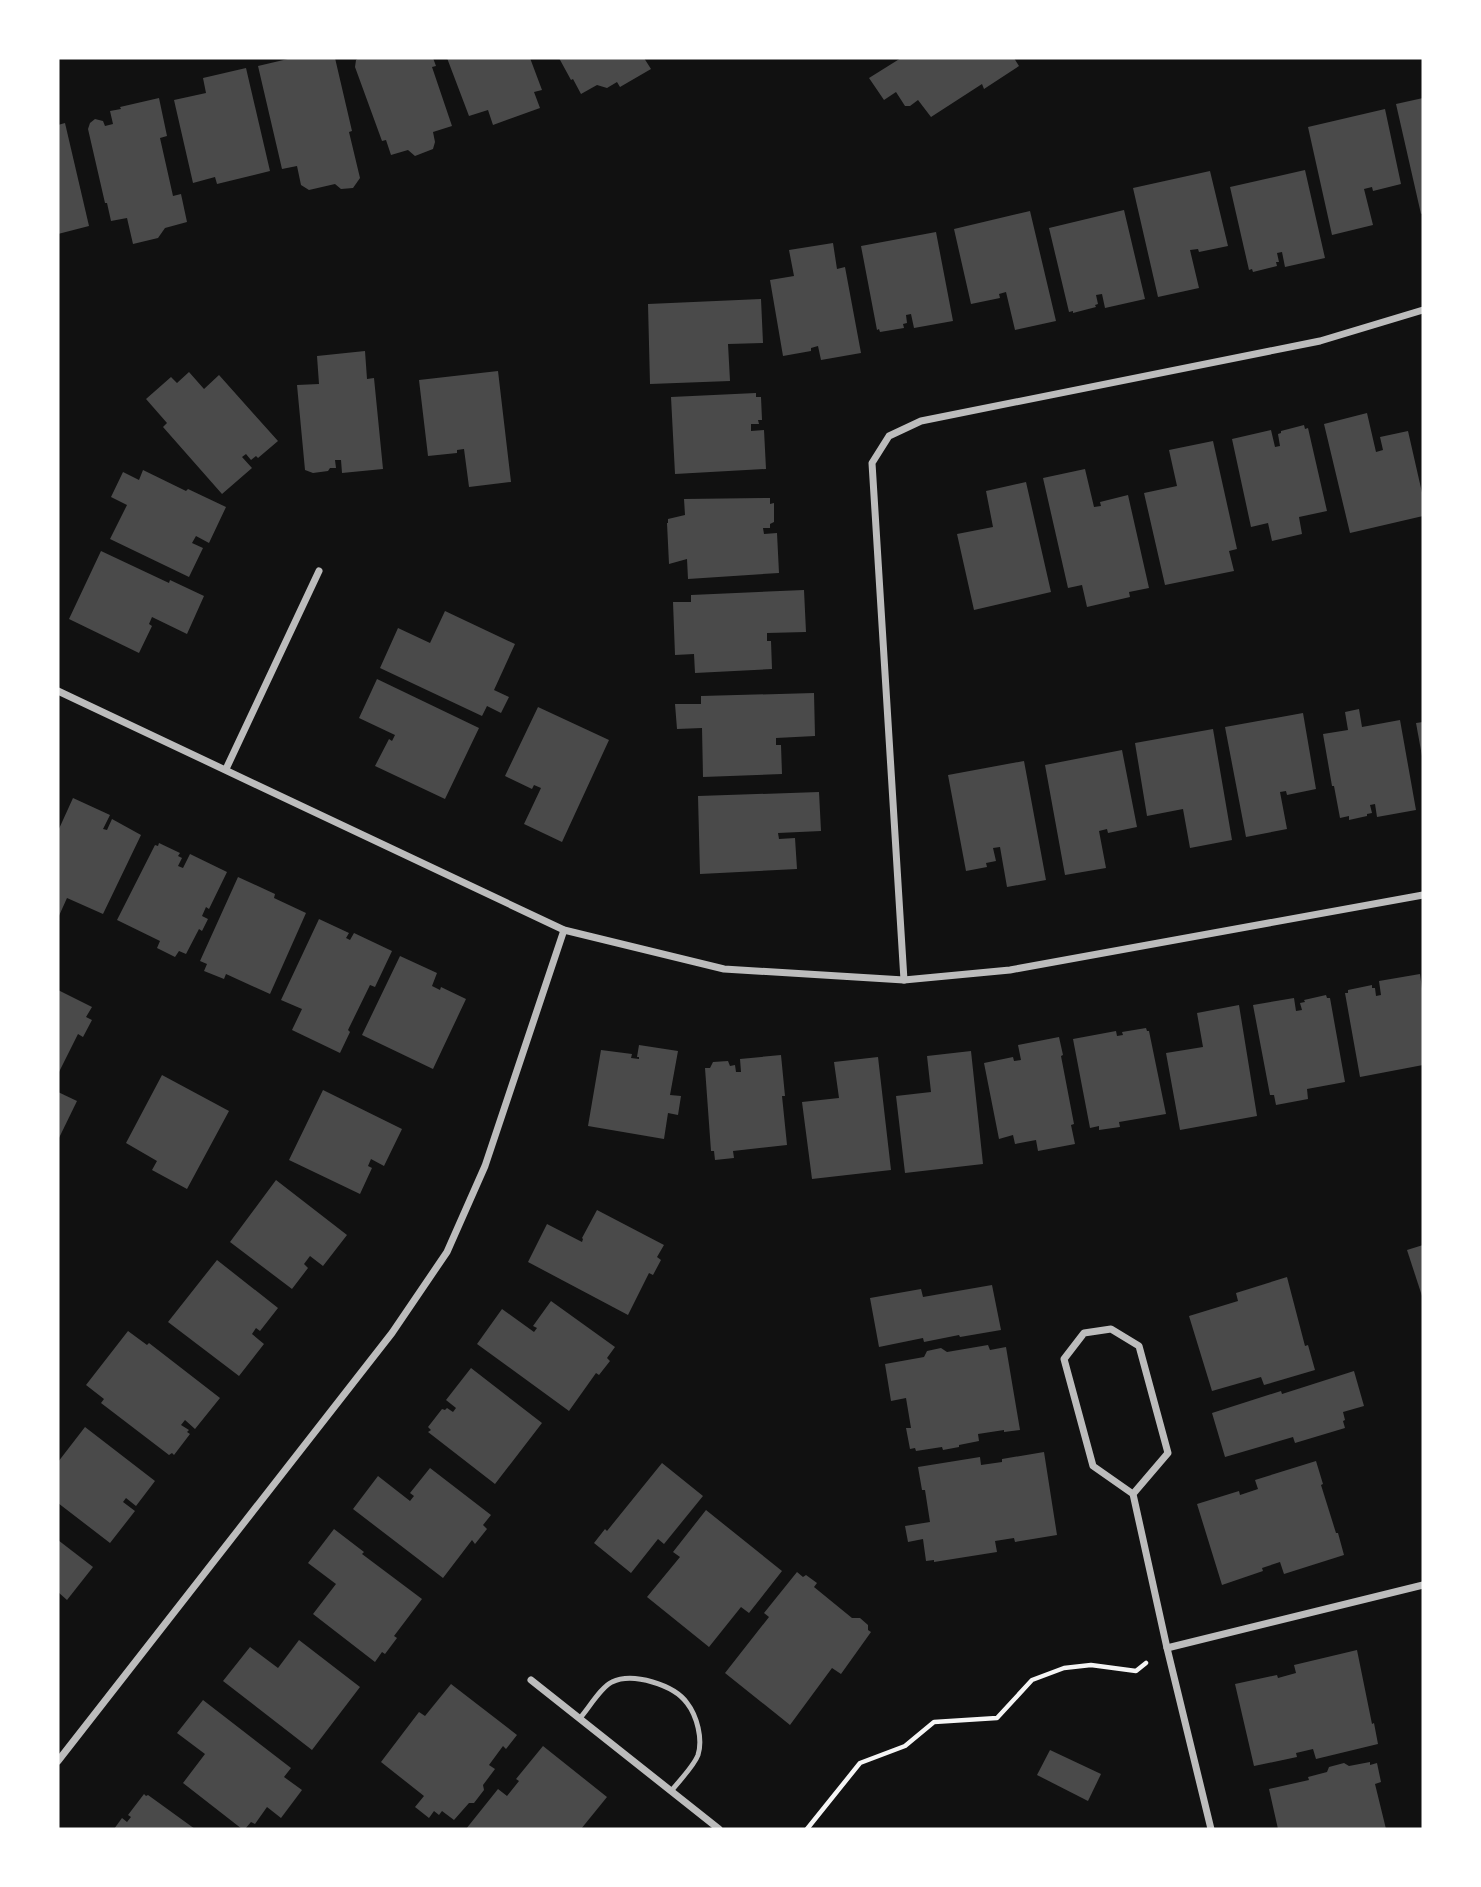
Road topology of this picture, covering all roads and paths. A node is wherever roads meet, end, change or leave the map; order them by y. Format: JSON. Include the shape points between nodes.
{"nodes":[{"id":1,"x":1423,"y":310,"type":"edge"},
{"id":2,"x":319,"y":571,"type":"dead end"},
{"id":3,"x":58,"y":691,"type":"edge"},
{"id":4,"x":226,"y":769,"type":"junction"},
{"id":5,"x":1423,"y":895,"type":"edge"},
{"id":6,"x":564,"y":930,"type":"junction"},
{"id":7,"x":904,"y":980,"type":"junction"},
{"id":8,"x":1133,"y":1494,"type":"junction"},
{"id":9,"x":1423,"y":1586,"type":"edge"},
{"id":10,"x":1167,"y":1648,"type":"junction"},
{"id":11,"x":531,"y":1680,"type":"dead end"},
{"id":12,"x":580,"y":1718,"type":"junction"},
{"id":13,"x":58,"y":1761,"type":"edge"},
{"id":14,"x":672,"y":1790,"type":"junction"},
{"id":15,"x":719,"y":1829,"type":"edge"},
{"id":16,"x":807,"y":1829,"type":"edge"},
{"id":17,"x":1211,"y":1829,"type":"edge"}],
"edges":[{"from":1,"to":7,"type":"street","via":[[1320,341],[921,421],[889,436],[872,463]]},
{"from":2,"to":4,"type":"street"},
{"from":3,"to":4,"type":"street"},
{"from":4,"to":6,"type":"street"},
{"from":5,"to":7,"type":"street","via":[[1010,970]]},
{"from":6,"to":7,"type":"street","via":[[724,969]]},
{"from":6,"to":13,"type":"street","via":[[485,1166],[447,1252],[392,1333]]},
{"from":8,"to":8,"type":"street","via":[[1168,1453],[1139,1346],[1111,1329],[1084,1333],[1064,1359],[1093,1466]]},
{"from":8,"to":10,"type":"street"},
{"from":9,"to":10,"type":"street"},
{"from":10,"to":16,"type":"path","via":[[1136,1671],[1091,1665],[1064,1668],[1032,1680],[997,1718],[934,1722],[905,1746],[860,1763]]},
{"from":10,"to":17,"type":"street"},
{"from":11,"to":12,"type":"street"},
{"from":12,"to":14,"type":"street"},
{"from":12,"to":14,"type":"lane","via":[[611,1682],[626,1678],[651,1680],[686,1701],[697,1724],[697,1756]]},
{"from":14,"to":15,"type":"street"}]}
